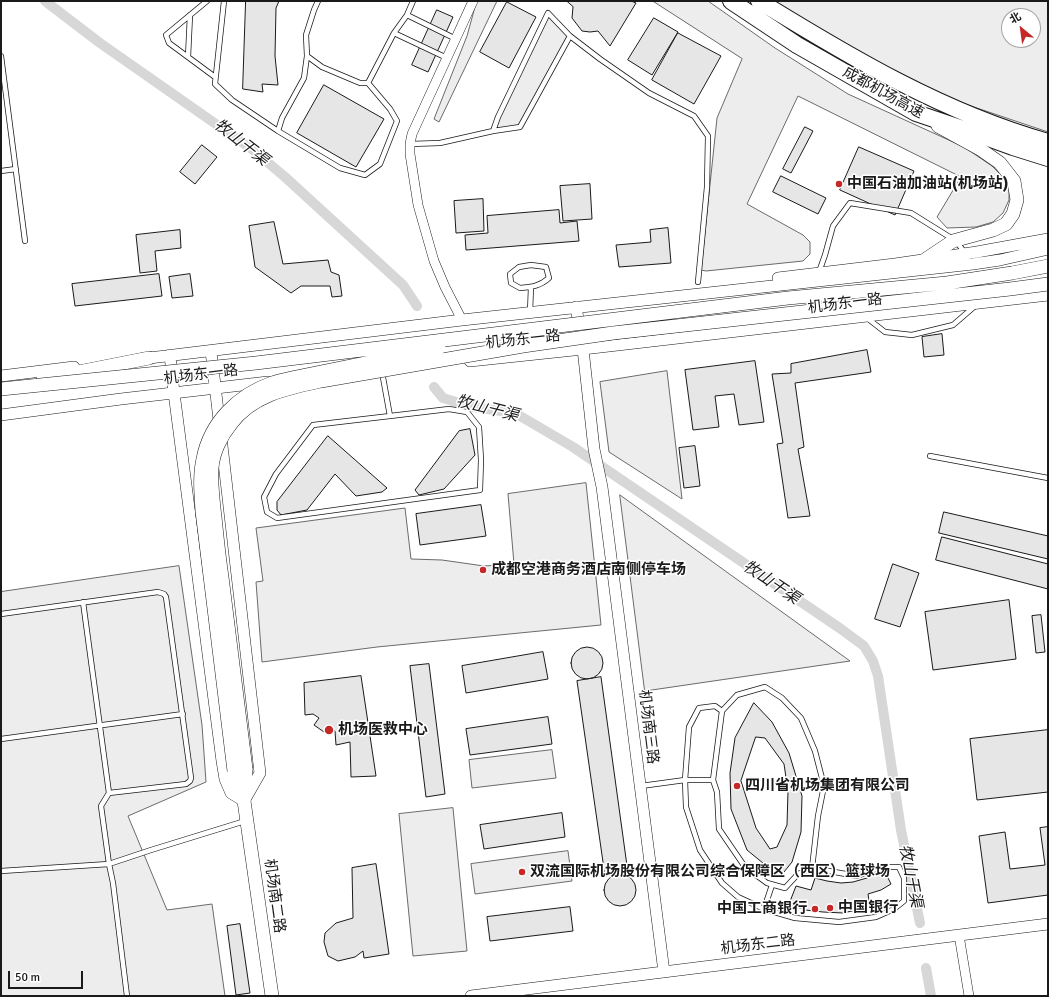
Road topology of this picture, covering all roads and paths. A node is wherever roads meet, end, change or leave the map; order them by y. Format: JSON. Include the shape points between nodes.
{"nodes":[{"id":1,"x":207,"y":1,"type":"edge"},
{"id":2,"x":224,"y":1,"type":"edge"},
{"id":3,"x":318,"y":1,"type":"edge"},
{"id":4,"x":413,"y":1,"type":"edge"},
{"id":5,"x":473,"y":1,"type":"edge"},
{"id":6,"x":731,"y":1,"type":"edge"},
{"id":7,"x":759,"y":1,"type":"edge"},
{"id":8,"x":190,"y":15,"type":"junction"},
{"id":9,"x":407,"y":15,"type":"junction"},
{"id":10,"x":394,"y":33,"type":"junction"},
{"id":11,"x":570,"y":36,"type":"junction"},
{"id":12,"x":456,"y":39,"type":"junction"},
{"id":13,"x":1,"y":56,"type":"edge"},
{"id":14,"x":307,"y":56,"type":"junction"},
{"id":15,"x":188,"y":57,"type":"junction"},
{"id":16,"x":447,"y":58,"type":"junction"},
{"id":17,"x":215,"y":77,"type":"junction"},
{"id":18,"x":368,"y":83,"type":"junction"},
{"id":19,"x":916,"y":113,"type":"junction"},
{"id":20,"x":278,"y":131,"type":"junction"},
{"id":21,"x":493,"y":131,"type":"junction"},
{"id":22,"x":1048,"y":142,"type":"edge"},
{"id":23,"x":410,"y":144,"type":"junction"},
{"id":24,"x":1048,"y":158,"type":"edge"},
{"id":25,"x":16,"y":169,"type":"junction"},
{"id":26,"x":1,"y":171,"type":"edge"},
{"id":27,"x":1048,"y":239,"type":"edge"},
{"id":28,"x":955,"y":240,"type":"junction"},
{"id":29,"x":25,"y":242,"type":"dead end"},
{"id":30,"x":1048,"y":250,"type":"edge"},
{"id":31,"x":966,"y":254,"type":"junction"},
{"id":32,"x":926,"y":260,"type":"junction"},
{"id":33,"x":1048,"y":266,"type":"edge"},
{"id":34,"x":818,"y":273,"type":"junction"},
{"id":35,"x":698,"y":282,"type":"dead end"},
{"id":36,"x":1048,"y":284,"type":"edge"},
{"id":37,"x":531,"y":287,"type":"junction"},
{"id":38,"x":709,"y":293,"type":"junction"},
{"id":39,"x":1048,"y":295,"type":"edge"},
{"id":40,"x":978,"y":304,"type":"junction"},
{"id":41,"x":576,"y":307,"type":"junction"},
{"id":42,"x":530,"y":312,"type":"junction"},
{"id":43,"x":865,"y":317,"type":"junction"},
{"id":44,"x":462,"y":320,"type":"junction"},
{"id":45,"x":526,"y":330,"type":"junction"},
{"id":46,"x":583,"y":349,"type":"junction"},
{"id":47,"x":211,"y":350,"type":"junction"},
{"id":48,"x":170,"y":355,"type":"junction"},
{"id":49,"x":148,"y":358,"type":"junction"},
{"id":50,"x":382,"y":370,"type":"junction"},
{"id":51,"x":1,"y":376,"type":"edge"},
{"id":52,"x":1,"y":385,"type":"edge"},
{"id":53,"x":215,"y":388,"type":"junction"},
{"id":54,"x":1,"y":389,"type":"edge"},
{"id":55,"x":174,"y":393,"type":"junction"},
{"id":56,"x":1,"y":415,"type":"edge"},
{"id":57,"x":390,"y":416,"type":"junction"},
{"id":58,"x":930,"y":456,"type":"dead end"},
{"id":59,"x":1048,"y":478,"type":"edge"},
{"id":60,"x":83,"y":602,"type":"junction"},
{"id":61,"x":1,"y":614,"type":"edge"},
{"id":62,"x":722,"y":711,"type":"junction"},
{"id":63,"x":183,"y":714,"type":"junction"},
{"id":64,"x":100,"y":726,"type":"junction"},
{"id":65,"x":1,"y":739,"type":"edge"},
{"id":66,"x":240,"y":770,"type":"junction"},
{"id":67,"x":685,"y":780,"type":"junction"},
{"id":68,"x":713,"y":780,"type":"junction"},
{"id":69,"x":640,"y":786,"type":"junction"},
{"id":70,"x":109,"y":794,"type":"junction"},
{"id":71,"x":244,"y":801,"type":"junction"},
{"id":72,"x":246,"y":820,"type":"junction"},
{"id":73,"x":109,"y":864,"type":"junction"},
{"id":74,"x":812,"y":868,"type":"junction"},
{"id":75,"x":1,"y":871,"type":"edge"},
{"id":76,"x":772,"y":885,"type":"junction"},
{"id":77,"x":764,"y":909,"type":"junction"},
{"id":78,"x":1048,"y":924,"type":"edge"},
{"id":79,"x":959,"y":935,"type":"junction"},
{"id":80,"x":664,"y":972,"type":"junction"},
{"id":81,"x":127,"y":996,"type":"edge"},
{"id":82,"x":272,"y":996,"type":"edge"},
{"id":83,"x":471,"y":996,"type":"edge"},
{"id":84,"x":969,"y":996,"type":"edge"}],
"edges":[{"from":1,"to":8,"type":"lane"},
{"from":2,"to":17,"type":"lane"},
{"from":3,"to":14,"type":"lane","via":[[306,35]]},
{"from":4,"to":9,"type":"lane"},
{"from":5,"to":12,"type":"street"},
{"from":6,"to":19,"type":"highway","name":"成都机场高速","via":[[797,45]]},
{"from":7,"to":22,"type":"highway","name":"成都机场高速","via":[[844,52],[930,97],[993,124]]},
{"from":8,"to":15,"type":"lane"},
{"from":8,"to":15,"type":"lane","via":[[166,35],[169,43]]},
{"from":9,"to":10,"type":"lane"},
{"from":9,"to":12,"type":"lane"},
{"from":10,"to":16,"type":"lane"},
{"from":10,"to":18,"type":"lane"},
{"from":11,"to":21,"type":"lane","via":[[520,128]]},
{"from":11,"to":21,"type":"lane","via":[[548,13]]},
{"from":11,"to":35,"type":"lane","via":[[649,93],[694,116],[708,136],[707,187]]},
{"from":12,"to":16,"type":"street"},
{"from":13,"to":25,"type":"lane"},
{"from":14,"to":18,"type":"lane","via":[[322,67],[360,83]]},
{"from":14,"to":20,"type":"lane","via":[[304,78],[282,118]]},
{"from":15,"to":17,"type":"lane"},
{"from":16,"to":23,"type":"street","via":[[412,134]]},
{"from":17,"to":20,"type":"lane","via":[[214,84],[232,100]]},
{"from":18,"to":20,"type":"lane","via":[[397,121],[380,164],[365,174],[340,168]]},
{"from":19,"to":24,"type":"highway","name":"成都机场高速"},
{"from":19,"to":28,"type":"main road","via":[[1000,163],[1014,182],[1017,200],[1013,214],[1006,224]]},
{"from":21,"to":23,"type":"lane","via":[[440,143]]},
{"from":23,"to":44,"type":"street","via":[[418,205],[434,262]]},
{"from":25,"to":26,"type":"lane"},
{"from":25,"to":29,"type":"lane"},
{"from":27,"to":31,"type":"street"},
{"from":28,"to":31,"type":"lane"},
{"from":28,"to":32,"type":"main road"},
{"from":28,"to":34,"type":"lane","via":[[911,213],[850,203],[833,226]]},
{"from":30,"to":38,"type":"street","name":"机场东一路","via":[[973,264]]},
{"from":31,"to":32,"type":"street"},
{"from":32,"to":34,"type":"street"},
{"from":33,"to":45,"type":"main road","bridge":true,"via":[[947,283],[788,298]]},
{"from":34,"to":38,"type":"street","via":[[750,282]]},
{"from":36,"to":66,"type":"main road","bridge":true,"via":[[591,336],[321,381],[263,398],[231,423],[218,445],[212,467],[212,490]]},
{"from":37,"to":37,"type":"lane","via":[[549,278],[546,267],[519,267],[510,274],[511,282],[520,288]]},
{"from":37,"to":42,"type":"lane"},
{"from":38,"to":41,"type":"street","name":"机场东一路"},
{"from":39,"to":40,"type":"street","name":"机场东一路"},
{"from":40,"to":43,"type":"street","name":"机场东一路"},
{"from":40,"to":43,"type":"lane","via":[[953,325],[912,335],[884,332]]},
{"from":41,"to":42,"type":"street","name":"机场东一路"},
{"from":41,"to":46,"type":"street","name":"机场南三路"},
{"from":42,"to":44,"type":"street","name":"机场东一路"},
{"from":43,"to":46,"type":"street","name":"机场东一路"},
{"from":44,"to":47,"type":"street","name":"机场东一路"},
{"from":45,"to":54,"type":"main road","bridge":true,"via":[[256,363]]},
{"from":45,"to":66,"type":"main road","bridge":true,"via":[[274,382],[241,398],[227,410],[217,424],[206,444],[202,459],[202,511]]},
{"from":46,"to":50,"type":"street","name":"机场东一路"},
{"from":46,"to":69,"type":"street","name":"机场南三路","via":[[594,449],[602,487]]},
{"from":47,"to":48,"type":"street","name":"机场东一路"},
{"from":47,"to":53,"type":"street"},
{"from":48,"to":49,"type":"street","name":"机场东一路"},
{"from":48,"to":55,"type":"street"},
{"from":49,"to":51,"type":"street","name":"机场东一路"},
{"from":49,"to":52,"type":"main road"},
{"from":50,"to":53,"type":"street","name":"机场东一路"},
{"from":50,"to":57,"type":"lane"},
{"from":53,"to":55,"type":"street","name":"机场东一路"},
{"from":53,"to":71,"type":"street","via":[[260,773]]},
{"from":55,"to":56,"type":"street","name":"机场东一路"},
{"from":55,"to":71,"type":"street","via":[[222,761],[231,793]]},
{"from":57,"to":57,"type":"lane","via":[[449,409],[467,412],[479,427],[480,490],[277,518],[267,512],[264,497],[276,474],[313,425]]},
{"from":58,"to":59,"type":"lane"},
{"from":60,"to":61,"type":"lane"},
{"from":60,"to":63,"type":"lane","via":[[158,592],[164,594]]},
{"from":60,"to":64,"type":"lane"},
{"from":62,"to":67,"type":"lane","via":[[714,706],[699,708],[689,727]]},
{"from":62,"to":68,"type":"lane"},
{"from":62,"to":74,"type":"lane","via":[[737,695],[765,687],[782,698],[801,718],[815,751],[824,786]]},
{"from":63,"to":64,"type":"lane"},
{"from":63,"to":70,"type":"lane","via":[[190,781],[186,784]]},
{"from":64,"to":65,"type":"lane"},
{"from":64,"to":70,"type":"lane"},
{"from":66,"to":71,"type":"main road","name":"机场南二路","via":[[235,781]]},
{"from":67,"to":68,"type":"lane"},
{"from":67,"to":69,"type":"lane"},
{"from":67,"to":77,"type":"lane","via":[[686,807],[700,850],[722,883],[738,897]]},
{"from":68,"to":76,"type":"lane","via":[[717,792],[719,829],[745,866],[767,884]]},
{"from":69,"to":80,"type":"street","name":"机场南三路"},
{"from":70,"to":73,"type":"lane","via":[[102,806]]},
{"from":71,"to":72,"type":"main road","name":"机场南二路"},
{"from":72,"to":73,"type":"lane"},
{"from":72,"to":82,"type":"main road","name":"机场南二路"},
{"from":73,"to":75,"type":"lane"},
{"from":73,"to":81,"type":"lane"},
{"from":74,"to":76,"type":"lane","via":[[798,874],[785,888]]},
{"from":74,"to":77,"type":"lane","via":[[857,876],[882,867],[899,867],[904,878],[904,901],[894,909],[876,916],[839,922],[795,918]]},
{"from":76,"to":77,"type":"lane"},
{"from":78,"to":79,"type":"street","name":"机场东二路"},
{"from":79,"to":80,"type":"street","name":"机场东二路"},
{"from":79,"to":84,"type":"street"},
{"from":80,"to":83,"type":"street","name":"机场东二路"}]}
